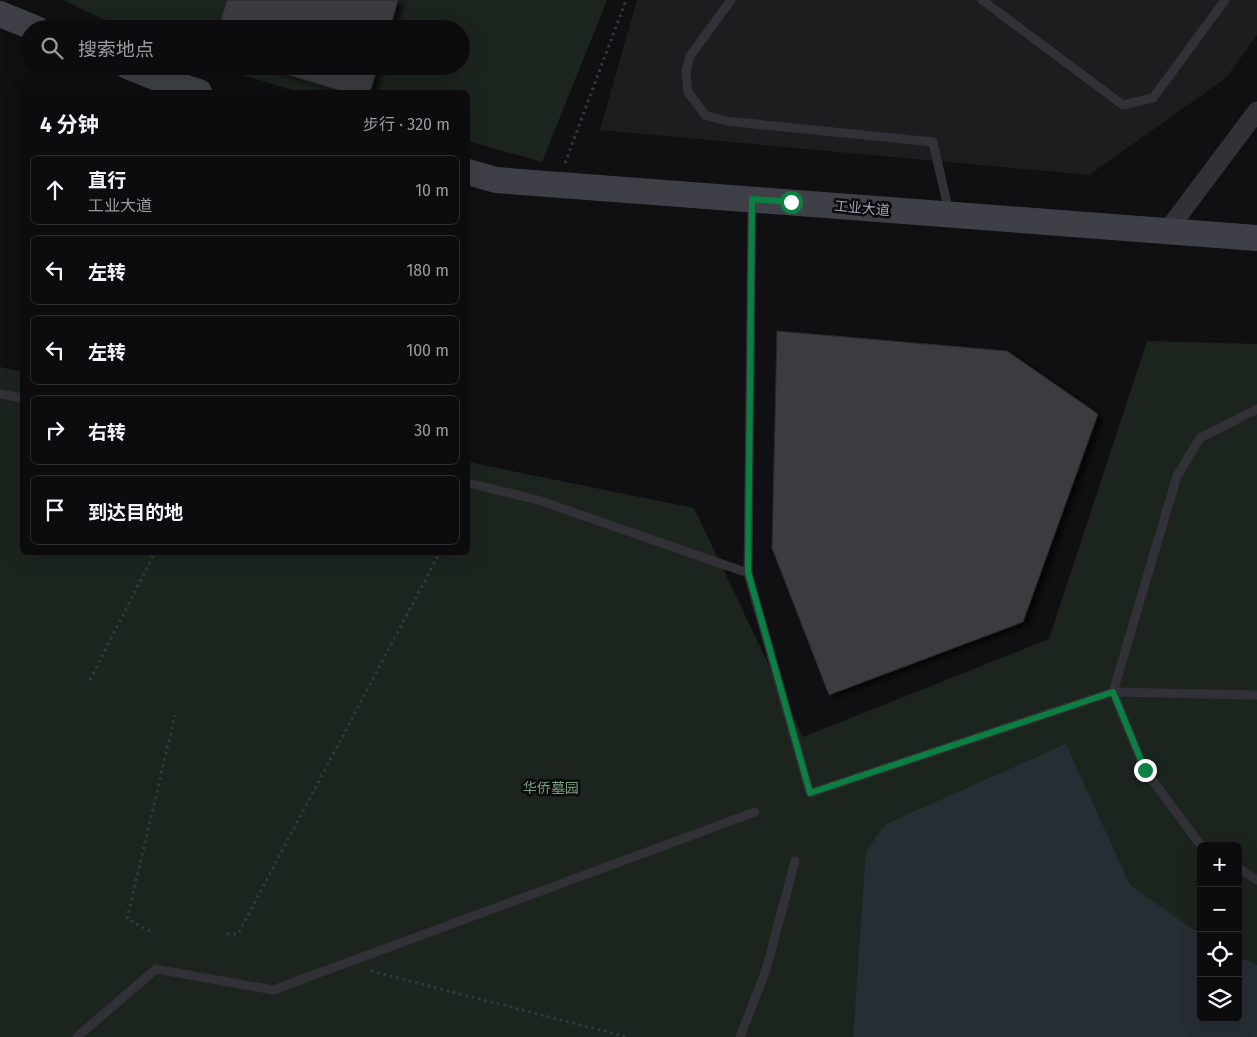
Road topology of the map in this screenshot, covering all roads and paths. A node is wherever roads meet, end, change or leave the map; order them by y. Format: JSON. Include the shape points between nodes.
{"nodes":[{"id":1,"x":626,"y":0,"type":"edge"},
{"id":2,"x":731,"y":0,"type":"edge"},
{"id":3,"x":982,"y":0,"type":"edge"},
{"id":4,"x":1225,"y":0,"type":"edge"},
{"id":5,"x":0,"y":14,"type":"edge"},
{"id":6,"x":20,"y":22,"type":"edge"},
{"id":7,"x":149,"y":75,"type":"edge"},
{"id":8,"x":193,"y":90,"type":"edge"},
{"id":9,"x":1257,"y":112,"type":"edge"},
{"id":10,"x":470,"y":173,"type":"edge"},
{"id":11,"x":557,"y":184,"type":"junction"},
{"id":12,"x":752,"y":199,"type":"junction"},
{"id":13,"x":949,"y":214,"type":"junction"},
{"id":14,"x":1167,"y":231,"type":"junction"},
{"id":15,"x":1257,"y":238,"type":"edge"},
{"id":16,"x":0,"y":394,"type":"edge"},
{"id":17,"x":20,"y":398,"type":"edge"},
{"id":18,"x":1257,"y":409,"type":"edge"},
{"id":19,"x":470,"y":483,"type":"edge"},
{"id":20,"x":153,"y":555,"type":"edge"},
{"id":21,"x":438,"y":555,"type":"edge"},
{"id":22,"x":748,"y":572,"type":"junction"},
{"id":23,"x":90,"y":680,"type":"dead end"},
{"id":24,"x":1113,"y":692,"type":"junction"},
{"id":25,"x":1257,"y":695,"type":"edge"},
{"id":26,"x":175,"y":715,"type":"dead end"},
{"id":27,"x":755,"y":812,"type":"dead end"},
{"id":28,"x":1198,"y":842,"type":"edge"},
{"id":29,"x":795,"y":860,"type":"dead end"},
{"id":30,"x":1242,"y":871,"type":"edge"},
{"id":31,"x":1257,"y":880,"type":"edge"},
{"id":32,"x":150,"y":931,"type":"dead end"},
{"id":33,"x":227,"y":934,"type":"dead end"},
{"id":34,"x":344,"y":964,"type":"junction"},
{"id":35,"x":77,"y":1037,"type":"edge"},
{"id":36,"x":627,"y":1037,"type":"edge"},
{"id":37,"x":740,"y":1037,"type":"edge"}],
"edges":[{"from":1,"to":11,"type":"path"},
{"from":2,"to":13,"type":"lane","via":[[690,56],[686,72],[688,92],[705,115],[726,121],[933,142]]},
{"from":3,"to":4,"type":"lane","via":[[1123,105],[1154,98]]},
{"from":5,"to":6,"type":"street"},
{"from":7,"to":8,"type":"street"},
{"from":9,"to":14,"type":"street"},
{"from":10,"to":11,"type":"street","name":"工业大道","via":[[496,180]]},
{"from":11,"to":12,"type":"street","name":"工业大道"},
{"from":12,"to":13,"type":"street","name":"工业大道"},
{"from":12,"to":22,"type":"lane"},
{"from":13,"to":14,"type":"street","name":"工业大道"},
{"from":14,"to":15,"type":"street","name":"工业大道"},
{"from":16,"to":17,"type":"lane"},
{"from":18,"to":24,"type":"lane","via":[[1200,438],[1177,476]]},
{"from":19,"to":22,"type":"lane","via":[[538,500]]},
{"from":20,"to":23,"type":"path"},
{"from":21,"to":33,"type":"path","via":[[238,934]]},
{"from":22,"to":24,"type":"lane","via":[[810,793]]},
{"from":24,"to":25,"type":"lane"},
{"from":24,"to":28,"type":"lane","via":[[1145,770]]},
{"from":26,"to":32,"type":"path","via":[[126,919]]},
{"from":27,"to":34,"type":"lane"},
{"from":29,"to":37,"type":"lane","via":[[766,970]]},
{"from":30,"to":31,"type":"lane"},
{"from":34,"to":35,"type":"lane","via":[[273,990],[156,969]]},
{"from":34,"to":36,"type":"path"}]}
